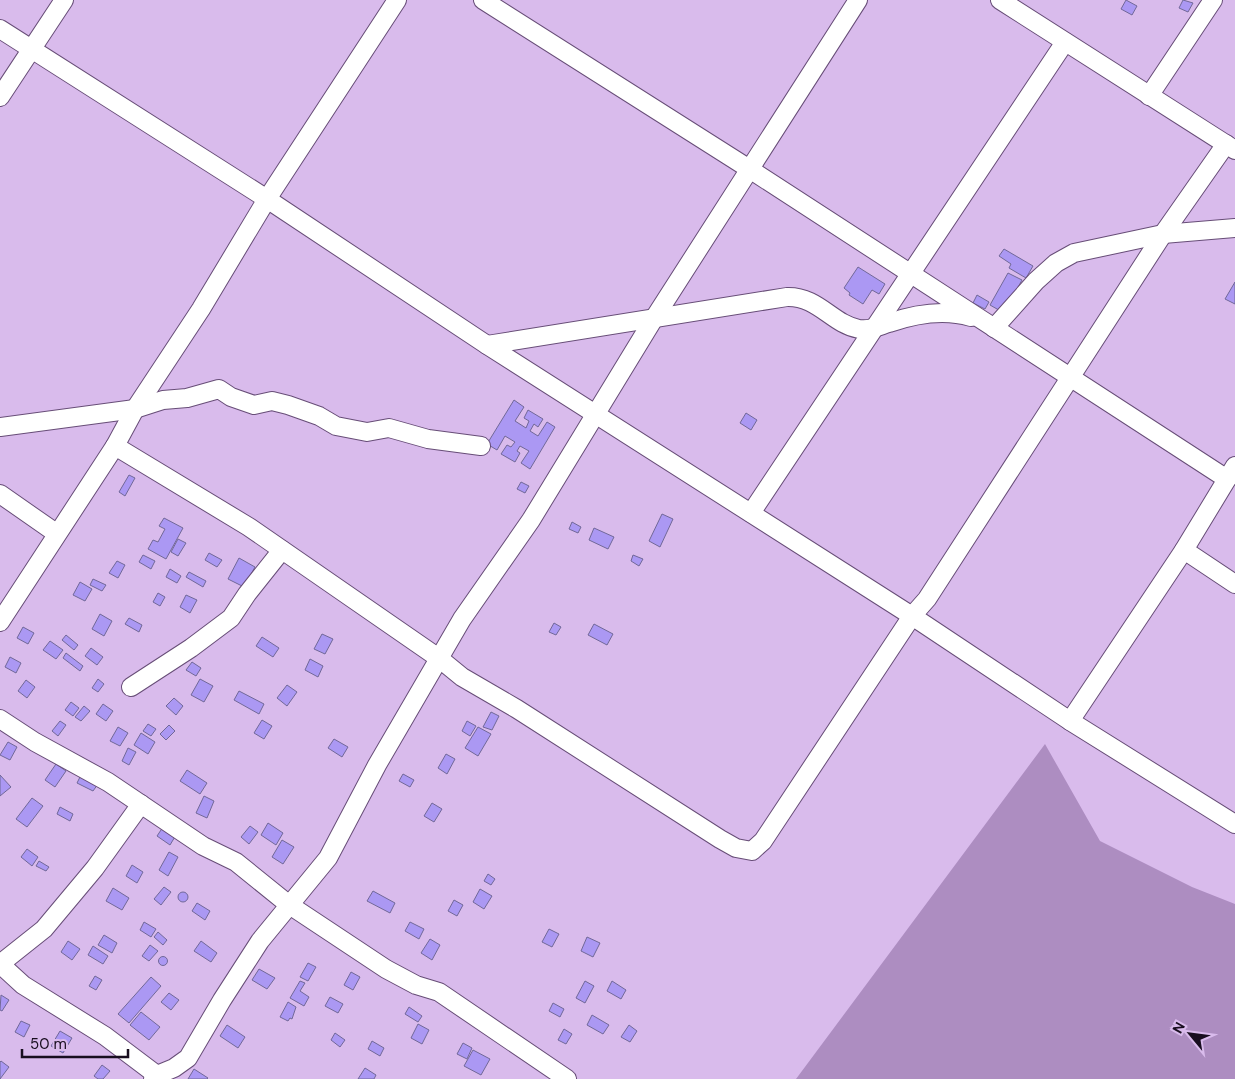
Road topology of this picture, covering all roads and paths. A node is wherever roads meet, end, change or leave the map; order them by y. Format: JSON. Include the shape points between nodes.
{"nodes":[{"id":1,"x":64,"y":0,"type":"edge"},
{"id":2,"x":397,"y":0,"type":"edge"},
{"id":3,"x":483,"y":0,"type":"edge"},
{"id":4,"x":858,"y":0,"type":"edge"},
{"id":5,"x":1000,"y":0,"type":"edge"},
{"id":6,"x":1213,"y":0,"type":"edge"},
{"id":7,"x":0,"y":29,"type":"edge"},
{"id":8,"x":1065,"y":42,"type":"junction"},
{"id":9,"x":31,"y":50,"type":"junction"},
{"id":10,"x":1149,"y":96,"type":"junction"},
{"id":11,"x":0,"y":97,"type":"edge"},
{"id":12,"x":1231,"y":147,"type":"edge"},
{"id":13,"x":751,"y":170,"type":"junction"},
{"id":14,"x":267,"y":199,"type":"junction"},
{"id":15,"x":1235,"y":228,"type":"edge"},
{"id":16,"x":1163,"y":234,"type":"junction"},
{"id":17,"x":910,"y":273,"type":"junction"},
{"id":18,"x":653,"y":320,"type":"junction"},
{"id":19,"x":988,"y":325,"type":"junction"},
{"id":20,"x":874,"y":329,"type":"junction"},
{"id":21,"x":487,"y":345,"type":"junction"},
{"id":22,"x":1070,"y":376,"type":"junction"},
{"id":23,"x":135,"y":409,"type":"junction"},
{"id":24,"x":595,"y":415,"type":"junction"},
{"id":25,"x":0,"y":427,"type":"edge"},
{"id":26,"x":114,"y":446,"type":"junction"},
{"id":27,"x":481,"y":446,"type":"dead end"},
{"id":28,"x":1231,"y":472,"type":"edge"},
{"id":29,"x":0,"y":494,"type":"edge"},
{"id":30,"x":752,"y":513,"type":"junction"},
{"id":31,"x":56,"y":533,"type":"junction"},
{"id":32,"x":282,"y":550,"type":"junction"},
{"id":33,"x":1184,"y":550,"type":"junction"},
{"id":34,"x":1235,"y":584,"type":"edge"},
{"id":35,"x":912,"y":616,"type":"junction"},
{"id":36,"x":0,"y":622,"type":"edge"},
{"id":37,"x":440,"y":659,"type":"junction"},
{"id":38,"x":131,"y":686,"type":"dead end"},
{"id":39,"x":0,"y":719,"type":"edge"},
{"id":40,"x":1070,"y":721,"type":"junction"},
{"id":41,"x":141,"y":804,"type":"junction"},
{"id":42,"x":1235,"y":824,"type":"edge"},
{"id":43,"x":288,"y":904,"type":"junction"},
{"id":44,"x":157,"y":1078,"type":"edge"},
{"id":45,"x":566,"y":1079,"type":"edge"}],
"edges":[{"from":1,"to":9,"type":"street"},
{"from":2,"to":14,"type":"street"},
{"from":3,"to":13,"type":"street"},
{"from":4,"to":13,"type":"street"},
{"from":5,"to":8,"type":"street"},
{"from":6,"to":10,"type":"street"},
{"from":7,"to":9,"type":"street"},
{"from":8,"to":10,"type":"street"},
{"from":8,"to":17,"type":"street"},
{"from":9,"to":11,"type":"street"},
{"from":9,"to":14,"type":"street"},
{"from":10,"to":12,"type":"street"},
{"from":12,"to":16,"type":"street"},
{"from":13,"to":17,"type":"street"},
{"from":13,"to":18,"type":"street"},
{"from":14,"to":21,"type":"street"},
{"from":14,"to":23,"type":"street","via":[[201,309]]},
{"from":15,"to":16,"type":"street"},
{"from":16,"to":19,"type":"street","via":[[1074,253],[1056,263]]},
{"from":16,"to":22,"type":"street"},
{"from":17,"to":19,"type":"street"},
{"from":17,"to":20,"type":"street"},
{"from":18,"to":20,"type":"street","via":[[800,297],[859,329]]},
{"from":18,"to":21,"type":"street"},
{"from":18,"to":24,"type":"street"},
{"from":19,"to":20,"type":"street","via":[[958,313],[935,312],[889,322]]},
{"from":19,"to":22,"type":"street"},
{"from":20,"to":30,"type":"street"},
{"from":21,"to":24,"type":"street"},
{"from":22,"to":28,"type":"street"},
{"from":22,"to":35,"type":"street","via":[[927,599]]},
{"from":23,"to":25,"type":"street"},
{"from":23,"to":26,"type":"street"},
{"from":23,"to":27,"type":"street","via":[[220,388],[231,397],[254,405],[272,401],[288,405],[336,426],[367,432],[389,428],[428,439]]},
{"from":24,"to":30,"type":"street"},
{"from":24,"to":37,"type":"street","via":[[531,520],[462,619]]},
{"from":26,"to":31,"type":"street"},
{"from":26,"to":32,"type":"street"},
{"from":28,"to":33,"type":"street"},
{"from":29,"to":31,"type":"street"},
{"from":30,"to":35,"type":"street"},
{"from":31,"to":36,"type":"street"},
{"from":32,"to":37,"type":"street"},
{"from":32,"to":38,"type":"street","via":[[231,618],[219,629]]},
{"from":33,"to":34,"type":"street"},
{"from":33,"to":40,"type":"street"},
{"from":35,"to":37,"type":"street","via":[[810,774],[763,841],[752,851],[736,848],[720,839],[462,677]]},
{"from":35,"to":40,"type":"street"},
{"from":37,"to":43,"type":"street","via":[[377,765],[328,858]]},
{"from":39,"to":41,"type":"street"},
{"from":40,"to":42,"type":"street"},
{"from":41,"to":43,"type":"street","via":[[203,846],[236,862]]},
{"from":41,"to":44,"type":"street","via":[[44,929],[0,964],[23,985],[105,1036]]},
{"from":43,"to":44,"type":"street","via":[[249,958],[188,1058]]},
{"from":43,"to":45,"type":"street","via":[[386,969],[416,985],[439,992]]}]}
